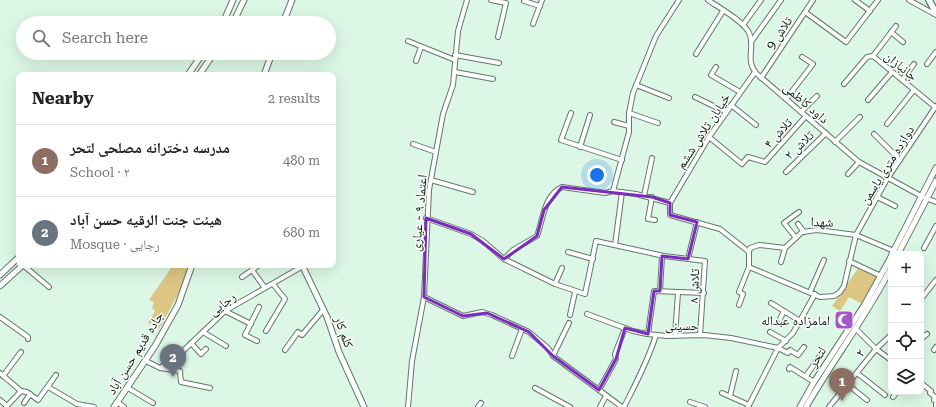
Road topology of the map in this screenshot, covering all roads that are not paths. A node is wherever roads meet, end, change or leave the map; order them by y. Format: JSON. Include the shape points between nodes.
{"nodes":[{"id":1,"x":233,"y":0,"type":"edge"},
{"id":2,"x":244,"y":0,"type":"edge"},
{"id":3,"x":292,"y":0,"type":"edge"},
{"id":4,"x":467,"y":0,"type":"edge"},
{"id":5,"x":490,"y":0,"type":"edge"},
{"id":6,"x":542,"y":0,"type":"edge"},
{"id":7,"x":680,"y":0,"type":"edge"},
{"id":8,"x":708,"y":0,"type":"edge"},
{"id":9,"x":762,"y":0,"type":"edge"},
{"id":10,"x":781,"y":0,"type":"edge"},
{"id":11,"x":813,"y":0,"type":"edge"},
{"id":12,"x":855,"y":0,"type":"edge"},
{"id":13,"x":878,"y":0,"type":"edge"},
{"id":14,"x":909,"y":0,"type":"edge"},
{"id":15,"x":929,"y":0,"type":"edge"},
{"id":16,"x":524,"y":2,"type":"dead end"},
{"id":17,"x":540,"y":6,"type":"junction"},
{"id":18,"x":723,"y":11,"type":"junction"},
{"id":19,"x":870,"y":11,"type":"junction"},
{"id":20,"x":805,"y":12,"type":"junction"},
{"id":21,"x":936,"y":14,"type":"edge"},
{"id":22,"x":226,"y":16,"type":"edge"},
{"id":23,"x":236,"y":16,"type":"edge"},
{"id":24,"x":286,"y":16,"type":"edge"},
{"id":25,"x":533,"y":24,"type":"dead end"},
{"id":26,"x":743,"y":25,"type":"junction"},
{"id":27,"x":896,"y":26,"type":"dead end"},
{"id":28,"x":891,"y":32,"type":"junction"},
{"id":29,"x":498,"y":37,"type":"dead end"},
{"id":30,"x":408,"y":41,"type":"dead end"},
{"id":31,"x":751,"y":42,"type":"junction"},
{"id":32,"x":903,"y":42,"type":"dead end"},
{"id":33,"x":421,"y":47,"type":"junction"},
{"id":34,"x":936,"y":52,"type":"edge"},
{"id":35,"x":696,"y":54,"type":"dead end"},
{"id":36,"x":455,"y":55,"type":"junction"},
{"id":37,"x":873,"y":56,"type":"junction"},
{"id":38,"x":802,"y":57,"type":"dead end"},
{"id":39,"x":198,"y":60,"type":"edge"},
{"id":40,"x":209,"y":60,"type":"edge"},
{"id":41,"x":269,"y":60,"type":"edge"},
{"id":42,"x":455,"y":60,"type":"junction"},
{"id":43,"x":416,"y":61,"type":"dead end"},
{"id":44,"x":498,"y":63,"type":"dead end"},
{"id":45,"x":914,"y":64,"type":"dead end"},
{"id":46,"x":927,"y":64,"type":"dead end"},
{"id":47,"x":716,"y":67,"type":"dead end"},
{"id":48,"x":190,"y":72,"type":"edge"},
{"id":49,"x":201,"y":72,"type":"edge"},
{"id":50,"x":265,"y":72,"type":"edge"},
{"id":51,"x":455,"y":72,"type":"junction"},
{"id":52,"x":755,"y":72,"type":"junction"},
{"id":53,"x":892,"y":72,"type":"junction"},
{"id":54,"x":761,"y":78,"type":"junction"},
{"id":55,"x":493,"y":79,"type":"dead end"},
{"id":56,"x":902,"y":80,"type":"junction"},
{"id":57,"x":844,"y":84,"type":"dead end"},
{"id":58,"x":636,"y":85,"type":"junction"},
{"id":59,"x":914,"y":90,"type":"junction"},
{"id":60,"x":740,"y":92,"type":"junction"},
{"id":61,"x":817,"y":96,"type":"dead end"},
{"id":62,"x":695,"y":97,"type":"dead end"},
{"id":63,"x":669,"y":98,"type":"dead end"},
{"id":64,"x":786,"y":99,"type":"junction"},
{"id":65,"x":868,"y":100,"type":"dead end"},
{"id":66,"x":730,"y":105,"type":"junction"},
{"id":67,"x":936,"y":106,"type":"edge"},
{"id":68,"x":726,"y":112,"type":"junction"},
{"id":69,"x":801,"y":112,"type":"junction"},
{"id":70,"x":571,"y":113,"type":"dead end"},
{"id":71,"x":628,"y":113,"type":"junction"},
{"id":72,"x":590,"y":114,"type":"dead end"},
{"id":73,"x":806,"y":116,"type":"junction"},
{"id":74,"x":860,"y":117,"type":"dead end"},
{"id":75,"x":614,"y":122,"type":"dead end"},
{"id":76,"x":658,"y":123,"type":"dead end"},
{"id":77,"x":887,"y":124,"type":"dead end"},
{"id":78,"x":756,"y":125,"type":"dead end"},
{"id":79,"x":629,"y":126,"type":"junction"},
{"id":80,"x":826,"y":133,"type":"junction"},
{"id":81,"x":874,"y":134,"type":"dead end"},
{"id":82,"x":708,"y":137,"type":"junction"},
{"id":83,"x":835,"y":142,"type":"junction"},
{"id":84,"x":413,"y":144,"type":"dead end"},
{"id":85,"x":580,"y":147,"type":"junction"},
{"id":86,"x":436,"y":152,"type":"junction"},
{"id":87,"x":652,"y":158,"type":"dead end"},
{"id":88,"x":622,"y":160,"type":"junction"},
{"id":89,"x":900,"y":160,"type":"junction"},
{"id":90,"x":859,"y":162,"type":"junction"},
{"id":91,"x":936,"y":168,"type":"edge"},
{"id":92,"x":786,"y":172,"type":"dead end"},
{"id":93,"x":848,"y":174,"type":"dead end"},
{"id":94,"x":887,"y":179,"type":"junction"},
{"id":95,"x":431,"y":180,"type":"junction"},
{"id":96,"x":936,"y":181,"type":"edge"},
{"id":97,"x":613,"y":191,"type":"junction"},
{"id":98,"x":473,"y":192,"type":"dead end"},
{"id":99,"x":622,"y":192,"type":"junction"},
{"id":100,"x":644,"y":196,"type":"junction"},
{"id":101,"x":652,"y":197,"type":"junction"},
{"id":102,"x":877,"y":197,"type":"junction"},
{"id":103,"x":925,"y":198,"type":"junction"},
{"id":104,"x":936,"y":202,"type":"edge"},
{"id":105,"x":670,"y":203,"type":"junction"},
{"id":106,"x":895,"y":206,"type":"dead end"},
{"id":107,"x":799,"y":212,"type":"dead end"},
{"id":108,"x":426,"y":218,"type":"junction"},
{"id":109,"x":655,"y":220,"type":"dead end"},
{"id":110,"x":697,"y":222,"type":"junction"},
{"id":111,"x":798,"y":224,"type":"dead end"},
{"id":112,"x":936,"y":226,"type":"edge"},
{"id":113,"x":804,"y":232,"type":"junction"},
{"id":114,"x":856,"y":235,"type":"junction"},
{"id":115,"x":796,"y":238,"type":"junction"},
{"id":116,"x":614,"y":245,"type":"junction"},
{"id":117,"x":785,"y":248,"type":"junction"},
{"id":118,"x":924,"y":248,"type":"dead end"},
{"id":119,"x":891,"y":251,"type":"edge"},
{"id":120,"x":896,"y":251,"type":"edge"},
{"id":121,"x":568,"y":252,"type":"dead end"},
{"id":122,"x":749,"y":252,"type":"junction"},
{"id":123,"x":662,"y":256,"type":"junction"},
{"id":124,"x":688,"y":258,"type":"junction"},
{"id":125,"x":504,"y":259,"type":"junction"},
{"id":126,"x":593,"y":259,"type":"junction"},
{"id":127,"x":16,"y":260,"type":"edge"},
{"id":128,"x":824,"y":260,"type":"dead end"},
{"id":129,"x":849,"y":261,"type":"junction"},
{"id":130,"x":781,"y":262,"type":"dead end"},
{"id":131,"x":888,"y":263,"type":"edge"},
{"id":132,"x":749,"y":267,"type":"junction"},
{"id":133,"x":20,"y":268,"type":"edge"},
{"id":134,"x":27,"y":268,"type":"edge"},
{"id":135,"x":191,"y":268,"type":"edge"},
{"id":136,"x":255,"y":268,"type":"edge"},
{"id":137,"x":297,"y":268,"type":"edge"},
{"id":138,"x":303,"y":268,"type":"edge"},
{"id":139,"x":562,"y":268,"type":"dead end"},
{"id":140,"x":252,"y":270,"type":"junction"},
{"id":141,"x":888,"y":273,"type":"edge"},
{"id":142,"x":0,"y":275,"type":"edge"},
{"id":143,"x":881,"y":276,"type":"junction"},
{"id":144,"x":242,"y":277,"type":"dead end"},
{"id":145,"x":936,"y":280,"type":"edge"},
{"id":146,"x":273,"y":284,"type":"junction"},
{"id":147,"x":555,"y":284,"type":"junction"},
{"id":148,"x":0,"y":286,"type":"edge"},
{"id":149,"x":49,"y":287,"type":"dead end"},
{"id":150,"x":265,"y":288,"type":"junction"},
{"id":151,"x":575,"y":292,"type":"junction"},
{"id":152,"x":660,"y":292,"type":"junction"},
{"id":153,"x":678,"y":293,"type":"junction"},
{"id":154,"x":704,"y":293,"type":"junction"},
{"id":155,"x":812,"y":293,"type":"junction"},
{"id":156,"x":924,"y":295,"type":"edge"},
{"id":157,"x":424,"y":297,"type":"junction"},
{"id":158,"x":772,"y":303,"type":"dead end"},
{"id":159,"x":739,"y":305,"type":"dead end"},
{"id":160,"x":260,"y":307,"type":"dead end"},
{"id":161,"x":323,"y":310,"type":"junction"},
{"id":162,"x":225,"y":311,"type":"junction"},
{"id":163,"x":784,"y":311,"type":"junction"},
{"id":164,"x":570,"y":314,"type":"dead end"},
{"id":165,"x":587,"y":314,"type":"dead end"},
{"id":166,"x":0,"y":317,"type":"edge"},
{"id":167,"x":780,"y":319,"type":"dead end"},
{"id":168,"x":800,"y":321,"type":"junction"},
{"id":169,"x":569,"y":323,"type":"dead end"},
{"id":170,"x":251,"y":324,"type":"junction"},
{"id":171,"x":522,"y":328,"type":"junction"},
{"id":172,"x":624,"y":328,"type":"junction"},
{"id":173,"x":854,"y":328,"type":"junction"},
{"id":174,"x":266,"y":331,"type":"dead end"},
{"id":175,"x":203,"y":332,"type":"junction"},
{"id":176,"x":770,"y":332,"type":"dead end"},
{"id":177,"x":648,"y":334,"type":"junction"},
{"id":178,"x":927,"y":334,"type":"dead end"},
{"id":179,"x":656,"y":335,"type":"junction"},
{"id":180,"x":676,"y":336,"type":"junction"},
{"id":181,"x":700,"y":336,"type":"junction"},
{"id":182,"x":924,"y":336,"type":"edge"},
{"id":183,"x":888,"y":338,"type":"edge"},
{"id":184,"x":28,"y":339,"type":"dead end"},
{"id":185,"x":257,"y":341,"type":"dead end"},
{"id":186,"x":786,"y":341,"type":"junction"},
{"id":187,"x":191,"y":343,"type":"junction"},
{"id":188,"x":226,"y":346,"type":"dead end"},
{"id":189,"x":804,"y":347,"type":"dead end"},
{"id":190,"x":778,"y":348,"type":"junction"},
{"id":191,"x":876,"y":349,"type":"junction"},
{"id":192,"x":206,"y":350,"type":"dead end"},
{"id":193,"x":285,"y":350,"type":"dead end"},
{"id":194,"x":21,"y":352,"type":"dead end"},
{"id":195,"x":836,"y":354,"type":"junction"},
{"id":196,"x":512,"y":356,"type":"dead end"},
{"id":197,"x":553,"y":356,"type":"junction"},
{"id":198,"x":820,"y":356,"type":"dead end"},
{"id":199,"x":890,"y":359,"type":"edge"},
{"id":200,"x":146,"y":361,"type":"junction"},
{"id":201,"x":160,"y":368,"type":"junction"},
{"id":202,"x":789,"y":369,"type":"dead end"},
{"id":203,"x":736,"y":371,"type":"dead end"},
{"id":204,"x":857,"y":373,"type":"junction"},
{"id":205,"x":1,"y":374,"type":"edge"},
{"id":206,"x":56,"y":375,"type":"dead end"},
{"id":207,"x":806,"y":376,"type":"junction"},
{"id":208,"x":814,"y":382,"type":"junction"},
{"id":209,"x":848,"y":384,"type":"junction"},
{"id":210,"x":924,"y":386,"type":"edge"},
{"id":211,"x":48,"y":387,"type":"junction"},
{"id":212,"x":128,"y":388,"type":"junction"},
{"id":213,"x":210,"y":388,"type":"dead end"},
{"id":214,"x":535,"y":388,"type":"dead end"},
{"id":215,"x":599,"y":390,"type":"junction"},
{"id":216,"x":21,"y":391,"type":"junction"},
{"id":217,"x":722,"y":393,"type":"dead end"},
{"id":218,"x":30,"y":394,"type":"junction"},
{"id":219,"x":885,"y":395,"type":"dead end"},
{"id":220,"x":606,"y":396,"type":"junction"},
{"id":221,"x":730,"y":396,"type":"junction"},
{"id":222,"x":936,"y":399,"type":"edge"},
{"id":223,"x":0,"y":400,"type":"edge"},
{"id":224,"x":867,"y":400,"type":"dead end"},
{"id":225,"x":690,"y":402,"type":"dead end"},
{"id":226,"x":24,"y":403,"type":"dead end"},
{"id":227,"x":153,"y":403,"type":"dead end"},
{"id":228,"x":481,"y":403,"type":"dead end"},
{"id":229,"x":115,"y":405,"type":"edge"},
{"id":230,"x":749,"y":406,"type":"edge"},
{"id":231,"x":7,"y":407,"type":"edge"},
{"id":232,"x":94,"y":407,"type":"edge"},
{"id":233,"x":124,"y":407,"type":"edge"},
{"id":234,"x":364,"y":407,"type":"edge"},
{"id":235,"x":408,"y":407,"type":"edge"},
{"id":236,"x":478,"y":407,"type":"edge"},
{"id":237,"x":570,"y":407,"type":"edge"},
{"id":238,"x":600,"y":407,"type":"edge"},
{"id":239,"x":623,"y":407,"type":"edge"},
{"id":240,"x":705,"y":407,"type":"edge"},
{"id":241,"x":800,"y":407,"type":"edge"},
{"id":242,"x":806,"y":407,"type":"edge"},
{"id":243,"x":829,"y":407,"type":"edge"},
{"id":244,"x":936,"y":407,"type":"edge"}],
"edges":[{"from":1,"to":22,"type":"street"},
{"from":2,"to":23,"type":"street"},
{"from":3,"to":24,"type":"street"},
{"from":4,"to":36,"type":"street","name":"اعتماد ۹ - عیاری","via":[[458,31]]},
{"from":5,"to":29,"type":"street","via":[[506,4]]},
{"from":6,"to":17,"type":"street"},
{"from":7,"to":58,"type":"street","via":[[656,36]]},
{"from":8,"to":18,"type":"street"},
{"from":9,"to":26,"type":"street"},
{"from":10,"to":31,"type":"street"},
{"from":11,"to":20,"type":"street","name":"تلاش 9"},
{"from":12,"to":19,"type":"street"},
{"from":13,"to":19,"type":"street"},
{"from":14,"to":21,"type":"street"},
{"from":15,"to":21,"type":"main road"},
{"from":16,"to":17,"type":"street"},
{"from":17,"to":25,"type":"street"},
{"from":18,"to":26,"type":"street"},
{"from":18,"to":35,"type":"street"},
{"from":19,"to":20,"type":"street","via":[[846,42]]},
{"from":20,"to":54,"type":"street","name":"تلاش 9"},
{"from":26,"to":31,"type":"street","via":[[749,32]]},
{"from":27,"to":28,"type":"street"},
{"from":28,"to":32,"type":"street"},
{"from":28,"to":37,"type":"street"},
{"from":30,"to":33,"type":"street"},
{"from":31,"to":52,"type":"street","via":[[750,64]]},
{"from":33,"to":42,"type":"street"},
{"from":33,"to":43,"type":"street"},
{"from":34,"to":46,"type":"street"},
{"from":36,"to":42,"type":"street","name":"اعتماد ۹ - عیاری"},
{"from":36,"to":44,"type":"street"},
{"from":37,"to":53,"type":"street","name":"جانبازان"},
{"from":37,"to":57,"type":"street","via":[[867,57]]},
{"from":38,"to":64,"type":"street","via":[[813,64]]},
{"from":39,"to":48,"type":"street"},
{"from":40,"to":49,"type":"street"},
{"from":41,"to":50,"type":"street"},
{"from":42,"to":51,"type":"street","name":"اعتماد ۹ - عیاری"},
{"from":45,"to":56,"type":"street"},
{"from":47,"to":60,"type":"street","via":[[710,75]]},
{"from":51,"to":55,"type":"street"},
{"from":51,"to":86,"type":"street","name":"اعتماد ۹ - عیاری"},
{"from":52,"to":54,"type":"street","name":"داود کاظمی"},
{"from":52,"to":60,"type":"street","name":"خیابان تلاش ششم"},
{"from":53,"to":56,"type":"street","name":"جانبازان"},
{"from":53,"to":65,"type":"street"},
{"from":54,"to":64,"type":"street","name":"داود کاظمی"},
{"from":56,"to":59,"type":"street","name":"جانبازان"},
{"from":58,"to":63,"type":"street"},
{"from":58,"to":71,"type":"street"},
{"from":59,"to":67,"type":"street","name":"جانبازان"},
{"from":59,"to":77,"type":"street"},
{"from":60,"to":66,"type":"street","name":"خیابان تلاش ششم"},
{"from":61,"to":69,"type":"street"},
{"from":62,"to":68,"type":"street"},
{"from":64,"to":69,"type":"street","name":"داود کاظمی"},
{"from":66,"to":68,"type":"street","name":"خیابان تلاش ششم"},
{"from":66,"to":78,"type":"street"},
{"from":67,"to":89,"type":"street","name":"دوازده متری یاسمن"},
{"from":68,"to":82,"type":"street","name":"خیابان تلاش ششم"},
{"from":69,"to":73,"type":"street","name":"داود کاظمی"},
{"from":70,"to":85,"type":"street","via":[[561,139]]},
{"from":71,"to":76,"type":"street"},
{"from":71,"to":79,"type":"street"},
{"from":72,"to":85,"type":"street"},
{"from":73,"to":80,"type":"street","name":"داود کاظمی"},
{"from":73,"to":82,"type":"street","name":"تلاش ۴","via":[[765,162],[748,157],[742,164]]},
{"from":74,"to":83,"type":"street"},
{"from":75,"to":79,"type":"street"},
{"from":79,"to":88,"type":"street"},
{"from":80,"to":83,"type":"street","name":"داود کاظمی"},
{"from":80,"to":92,"type":"street","name":"تلاش ۲"},
{"from":81,"to":89,"type":"street"},
{"from":82,"to":105,"type":"street","name":"خیابان تلاش ششم"},
{"from":83,"to":90,"type":"street","name":"داود کاظمی"},
{"from":84,"to":86,"type":"street"},
{"from":85,"to":88,"type":"street"},
{"from":86,"to":95,"type":"street","name":"اعتماد ۹ - عیاری"},
{"from":87,"to":100,"type":"street"},
{"from":88,"to":97,"type":"street"},
{"from":89,"to":94,"type":"street","name":"دوازده متری یاسمن"},
{"from":90,"to":93,"type":"street"},
{"from":90,"to":94,"type":"street","name":"داود کاظمی"},
{"from":91,"to":103,"type":"street"},
{"from":94,"to":102,"type":"street","name":"دوازده متری یاسمن"},
{"from":94,"to":103,"type":"street","name":"داود کاظمی"},
{"from":95,"to":98,"type":"street"},
{"from":95,"to":108,"type":"street","name":"اعتماد ۹ - عیاری"},
{"from":96,"to":103,"type":"street"},
{"from":97,"to":99,"type":"street"},
{"from":97,"to":125,"type":"street","via":[[604,193],[559,188],[544,210],[537,236],[513,250]]},
{"from":99,"to":100,"type":"street"},
{"from":99,"to":116,"type":"street"},
{"from":100,"to":101,"type":"street"},
{"from":101,"to":105,"type":"street"},
{"from":101,"to":109,"type":"street","via":[[648,218]]},
{"from":102,"to":106,"type":"street"},
{"from":102,"to":114,"type":"street","name":"دوازده متری یاسمن"},
{"from":103,"to":104,"type":"street","name":"داود کاظمی"},
{"from":103,"to":120,"type":"street"},
{"from":105,"to":110,"type":"street","via":[[670,215]]},
{"from":107,"to":115,"type":"street","via":[[784,223]]},
{"from":108,"to":125,"type":"street","via":[[477,237]]},
{"from":108,"to":157,"type":"street","name":"اعتماد ۹ - عیاری"},
{"from":110,"to":122,"type":"street","via":[[726,232]]},
{"from":110,"to":124,"type":"street"},
{"from":111,"to":113,"type":"street"},
{"from":112,"to":118,"type":"street"},
{"from":113,"to":114,"type":"street","name":"شهدا","via":[[817,230]]},
{"from":113,"to":115,"type":"street","name":"شهدا"},
{"from":114,"to":119,"type":"street","name":"شهدا"},
{"from":114,"to":129,"type":"street","name":"دوازده متری یاسمن"},
{"from":115,"to":117,"type":"street","name":"شهدا"},
{"from":116,"to":123,"type":"street"},
{"from":116,"to":126,"type":"street","via":[[596,241]]},
{"from":117,"to":122,"type":"street","via":[[756,245],[750,248]]},
{"from":117,"to":130,"type":"street"},
{"from":121,"to":126,"type":"street"},
{"from":122,"to":132,"type":"street"},
{"from":123,"to":124,"type":"street"},
{"from":123,"to":152,"type":"street"},
{"from":124,"to":154,"type":"street","name":"تلاش ۸","via":[[705,261]]},
{"from":125,"to":147,"type":"street"},
{"from":126,"to":151,"type":"street","via":[[585,294]]},
{"from":127,"to":142,"type":"street"},
{"from":128,"to":155,"type":"street"},
{"from":129,"to":143,"type":"street"},
{"from":129,"to":155,"type":"street","name":"دوازده متری یاسمن","via":[[844,286],[840,292],[828,297]]},
{"from":131,"to":143,"type":"street","name":"لتحر"},
{"from":132,"to":155,"type":"street"},
{"from":132,"to":159,"type":"street","via":[[739,292],[743,294]]},
{"from":133,"to":148,"type":"street"},
{"from":134,"to":149,"type":"street"},
{"from":135,"to":200,"type":"street","name":"جاده قدیم حسن آباد","via":[[178,305]]},
{"from":136,"to":140,"type":"street"},
{"from":137,"to":146,"type":"street","name":"رجایی"},
{"from":138,"to":161,"type":"street","name":"کلم کار"},
{"from":139,"to":147,"type":"street"},
{"from":140,"to":144,"type":"street"},
{"from":140,"to":150,"type":"street"},
{"from":141,"to":173,"type":"street","name":"لتحر"},
{"from":143,"to":173,"type":"street","name":"لتحر"},
{"from":145,"to":156,"type":"street"},
{"from":146,"to":150,"type":"street","name":"رجایی"},
{"from":146,"to":174,"type":"street","via":[[285,299]]},
{"from":147,"to":151,"type":"street"},
{"from":150,"to":162,"type":"street","name":"رجایی"},
{"from":151,"to":164,"type":"street"},
{"from":152,"to":153,"type":"street"},
{"from":152,"to":177,"type":"street","via":[[654,291]]},
{"from":153,"to":154,"type":"street"},
{"from":153,"to":180,"type":"street"},
{"from":154,"to":181,"type":"street","name":"تلاش ۸"},
{"from":155,"to":168,"type":"street"},
{"from":157,"to":171,"type":"street","via":[[463,316],[487,313]]},
{"from":157,"to":235,"type":"street","name":"اعتماد ۹ - عیاری","via":[[412,361]]},
{"from":158,"to":163,"type":"street"},
{"from":160,"to":170,"type":"street"},
{"from":161,"to":193,"type":"street","via":[[302,335],[298,332]]},
{"from":161,"to":234,"type":"street","name":"کلم کار"},
{"from":162,"to":170,"type":"street"},
{"from":162,"to":175,"type":"street","name":"رجایی"},
{"from":163,"to":167,"type":"street"},
{"from":163,"to":168,"type":"street"},
{"from":165,"to":172,"type":"street","name":"حسینی"},
{"from":166,"to":184,"type":"street","via":[[28,336]]},
{"from":168,"to":186,"type":"street"},
{"from":169,"to":197,"type":"street"},
{"from":170,"to":185,"type":"street","via":[[245,335]]},
{"from":171,"to":196,"type":"street"},
{"from":171,"to":197,"type":"street","via":[[548,348]]},
{"from":172,"to":177,"type":"street","name":"حسینی"},
{"from":172,"to":215,"type":"street","via":[[615,354],[616,359]]},
{"from":173,"to":191,"type":"street"},
{"from":173,"to":195,"type":"street","name":"لتحر"},
{"from":175,"to":187,"type":"street","name":"رجایی"},
{"from":175,"to":188,"type":"street"},
{"from":176,"to":186,"type":"street"},
{"from":177,"to":179,"type":"street","name":"حسینی"},
{"from":178,"to":182,"type":"street"},
{"from":179,"to":180,"type":"street","name":"حسینی"},
{"from":179,"to":239,"type":"street","via":[[640,377]]},
{"from":180,"to":181,"type":"street","name":"حسینی"},
{"from":181,"to":190,"type":"street","name":"حسینی","via":[[731,338]]},
{"from":183,"to":191,"type":"street","name":"۲"},
{"from":186,"to":190,"type":"street"},
{"from":187,"to":192,"type":"street","via":[[201,354]]},
{"from":187,"to":201,"type":"street","name":"رجایی"},
{"from":189,"to":190,"type":"street","name":"حسینی","via":[[798,355],[790,350],[788,353]]},
{"from":190,"to":230,"type":"street"},
{"from":191,"to":199,"type":"street"},
{"from":191,"to":204,"type":"street","name":"۲"},
{"from":194,"to":205,"type":"street"},
{"from":195,"to":208,"type":"street","name":"لتحر"},
{"from":195,"to":242,"type":"street","name":"لتحر"},
{"from":197,"to":215,"type":"street"},
{"from":198,"to":207,"type":"street"},
{"from":200,"to":201,"type":"street"},
{"from":200,"to":212,"type":"street","name":"جاده قدیم حسن آباد"},
{"from":201,"to":213,"type":"street","via":[[180,371],[181,382]]},
{"from":202,"to":207,"type":"street","via":[[790,367]]},
{"from":203,"to":221,"type":"street"},
{"from":204,"to":209,"type":"street","name":"۲"},
{"from":204,"to":219,"type":"street"},
{"from":205,"to":216,"type":"street"},
{"from":206,"to":211,"type":"street"},
{"from":207,"to":208,"type":"street"},
{"from":208,"to":241,"type":"street","name":"لتحر"},
{"from":209,"to":224,"type":"street"},
{"from":209,"to":243,"type":"street","name":"۲"},
{"from":210,"to":222,"type":"street"},
{"from":211,"to":218,"type":"street","via":[[38,400]]},
{"from":211,"to":232,"type":"street","via":[[77,404]]},
{"from":212,"to":227,"type":"street"},
{"from":212,"to":229,"type":"street","name":"جاده قدیم حسن آباد"},
{"from":214,"to":237,"type":"street"},
{"from":215,"to":220,"type":"street"},
{"from":216,"to":218,"type":"street"},
{"from":216,"to":231,"type":"street"},
{"from":217,"to":221,"type":"street"},
{"from":218,"to":226,"type":"street"},
{"from":220,"to":238,"type":"street"},
{"from":220,"to":239,"type":"street"},
{"from":221,"to":230,"type":"street"},
{"from":222,"to":244,"type":"street"},
{"from":223,"to":231,"type":"street"},
{"from":225,"to":240,"type":"street"},
{"from":228,"to":236,"type":"street"},
{"from":229,"to":233,"type":"street"}]}
